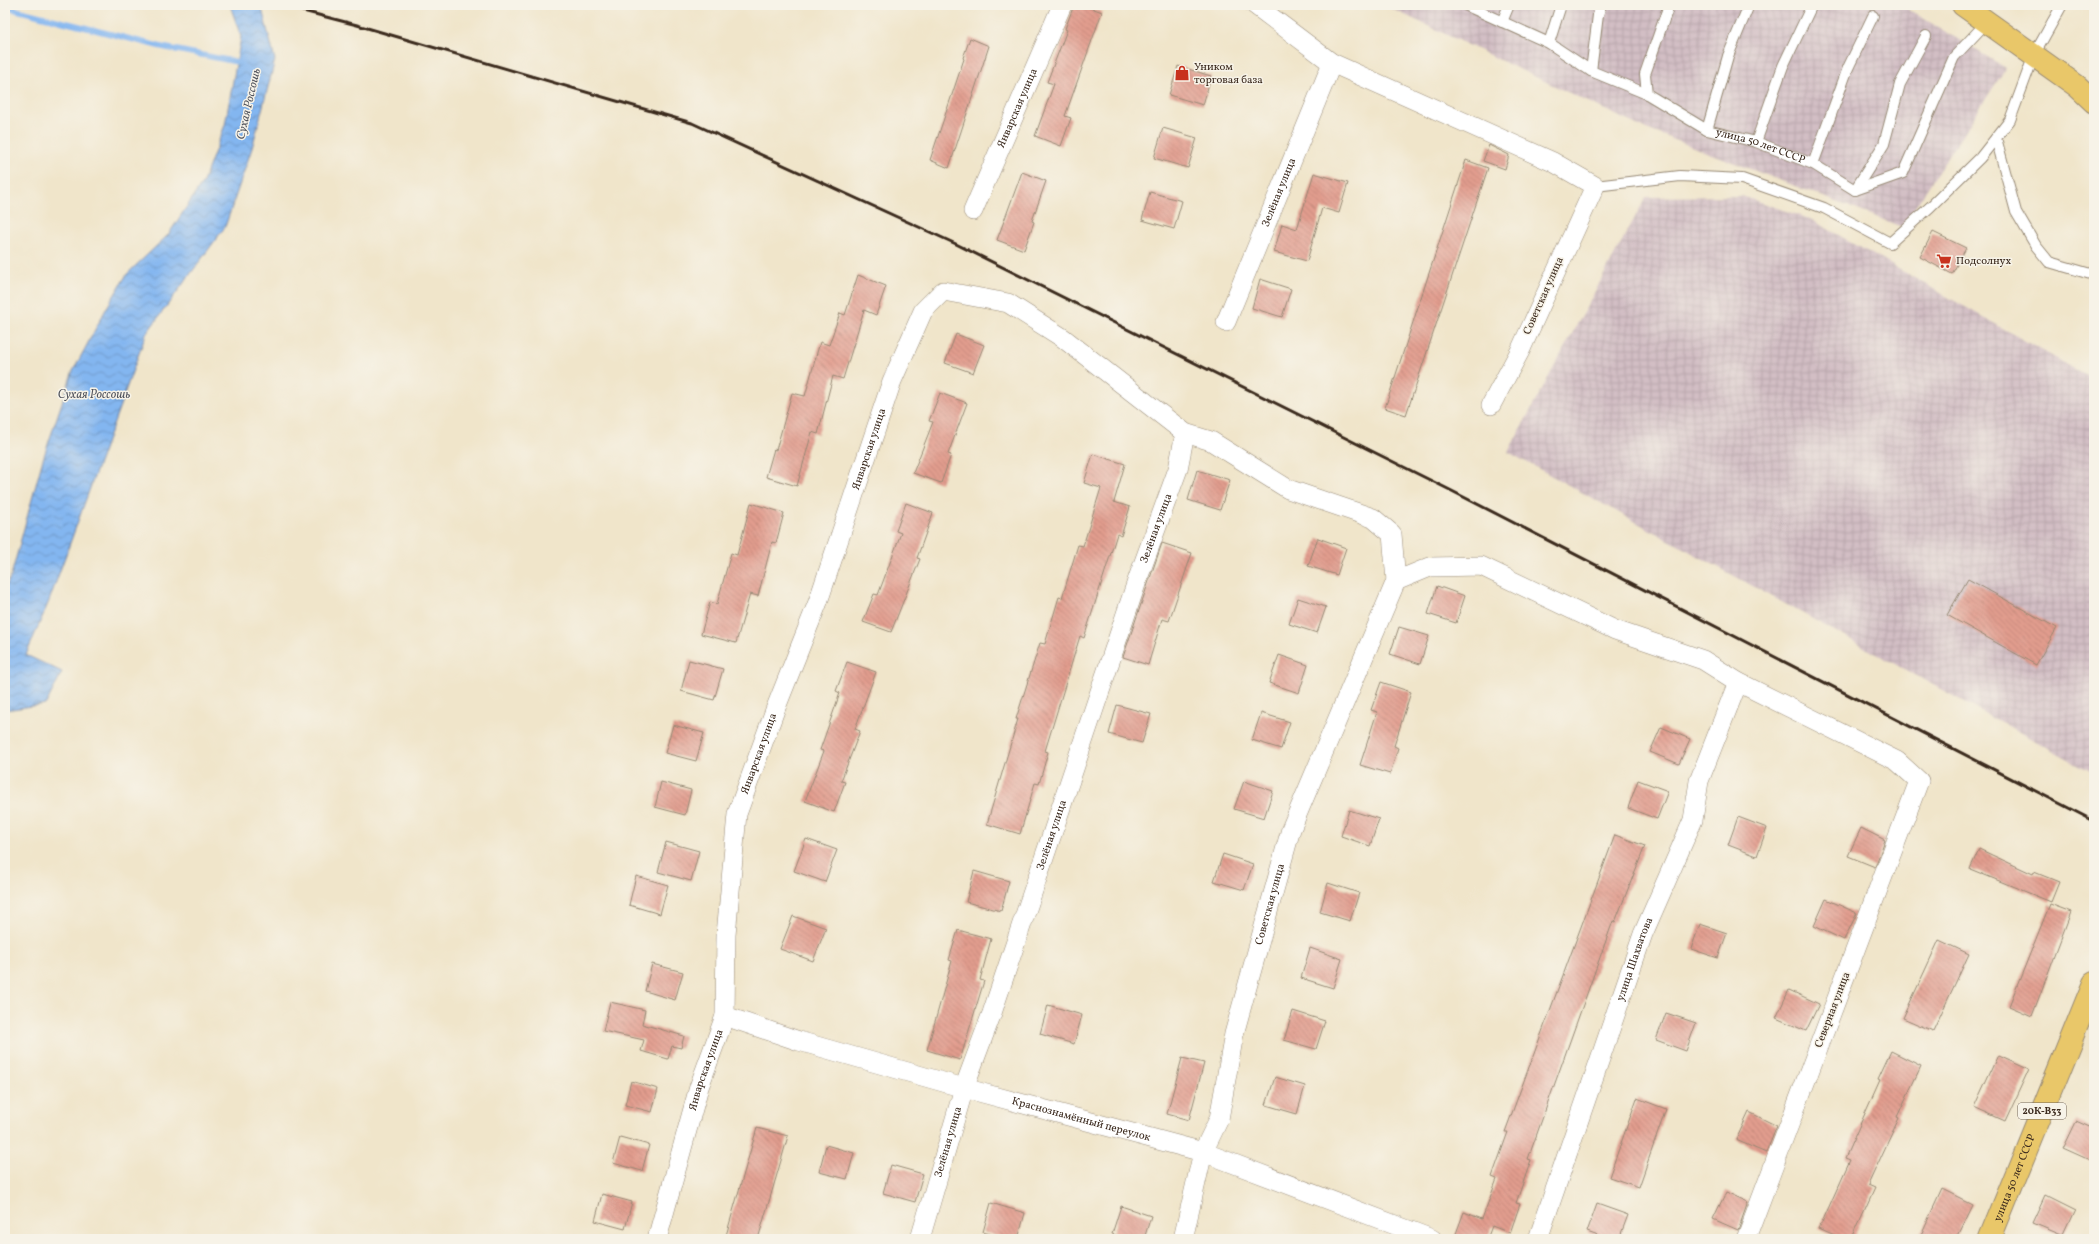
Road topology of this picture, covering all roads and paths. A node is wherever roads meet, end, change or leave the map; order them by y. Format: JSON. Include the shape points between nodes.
{"nodes":[{"id":1,"x":1062,"y":5,"type":"edge"},
{"id":2,"x":1255,"y":5,"type":"edge"},
{"id":3,"x":1465,"y":5,"type":"edge"},
{"id":4,"x":1509,"y":5,"type":"edge"},
{"id":5,"x":1561,"y":5,"type":"edge"},
{"id":6,"x":1601,"y":5,"type":"edge"},
{"id":7,"x":1669,"y":5,"type":"edge"},
{"id":8,"x":1749,"y":5,"type":"edge"},
{"id":9,"x":1812,"y":5,"type":"edge"},
{"id":10,"x":1963,"y":5,"type":"edge"},
{"id":11,"x":2062,"y":5,"type":"edge"},
{"id":12,"x":1873,"y":16,"type":"dead end"},
{"id":13,"x":1502,"y":22,"type":"junction"},
{"id":14,"x":1986,"y":23,"type":"junction"},
{"id":15,"x":1926,"y":36,"type":"dead end"},
{"id":16,"x":1549,"y":43,"type":"junction"},
{"id":17,"x":2034,"y":55,"type":"junction"},
{"id":18,"x":1332,"y":63,"type":"junction"},
{"id":19,"x":1591,"y":71,"type":"junction"},
{"id":20,"x":1647,"y":94,"type":"junction"},
{"id":21,"x":2094,"y":102,"type":"edge"},
{"id":22,"x":1707,"y":130,"type":"junction"},
{"id":23,"x":1996,"y":138,"type":"junction"},
{"id":24,"x":1756,"y":142,"type":"junction"},
{"id":25,"x":1813,"y":164,"type":"junction"},
{"id":26,"x":1595,"y":186,"type":"junction"},
{"id":27,"x":1855,"y":190,"type":"junction"},
{"id":28,"x":973,"y":211,"type":"dead end"},
{"id":29,"x":2094,"y":275,"type":"edge"},
{"id":30,"x":1226,"y":322,"type":"dead end"},
{"id":31,"x":1491,"y":405,"type":"dead end"},
{"id":32,"x":1185,"y":433,"type":"junction"},
{"id":33,"x":1396,"y":581,"type":"junction"},
{"id":34,"x":1738,"y":682,"type":"junction"},
{"id":35,"x":2094,"y":983,"type":"edge"},
{"id":36,"x":725,"y":1016,"type":"junction"},
{"id":37,"x":964,"y":1088,"type":"junction"},
{"id":38,"x":1203,"y":1152,"type":"junction"},
{"id":39,"x":657,"y":1239,"type":"edge"},
{"id":40,"x":920,"y":1239,"type":"edge"},
{"id":41,"x":1183,"y":1239,"type":"edge"},
{"id":42,"x":1432,"y":1239,"type":"edge"},
{"id":43,"x":1538,"y":1239,"type":"edge"},
{"id":44,"x":1746,"y":1239,"type":"edge"},
{"id":45,"x":1990,"y":1239,"type":"edge"}],
"edges":[{"from":1,"to":28,"type":"street","name":"Январская улица"},
{"from":2,"to":18,"type":"street"},
{"from":3,"to":13,"type":"lane","name":"улица 50 лет СССР"},
{"from":4,"to":13,"type":"lane"},
{"from":5,"to":16,"type":"lane"},
{"from":6,"to":19,"type":"lane"},
{"from":7,"to":20,"type":"lane","via":[[1645,74]]},
{"from":8,"to":22,"type":"lane","via":[[1728,56]]},
{"from":9,"to":24,"type":"lane","via":[[1783,66]]},
{"from":10,"to":14,"type":"main road"},
{"from":11,"to":17,"type":"lane"},
{"from":12,"to":25,"type":"lane","via":[[1848,68]]},
{"from":13,"to":16,"type":"lane","name":"улица 50 лет СССР"},
{"from":14,"to":17,"type":"main road"},
{"from":14,"to":27,"type":"lane","via":[[1954,57],[1903,173]]},
{"from":15,"to":27,"type":"lane","via":[[1900,84],[1884,144]]},
{"from":16,"to":19,"type":"lane","name":"улица 50 лет СССР"},
{"from":17,"to":21,"type":"main road","via":[[2077,86]]},
{"from":17,"to":23,"type":"lane","via":[[2010,120]]},
{"from":18,"to":26,"type":"street","via":[[1553,162]]},
{"from":18,"to":30,"type":"street","name":"Зелёная улица"},
{"from":19,"to":20,"type":"lane","name":"улица 50 лет СССР"},
{"from":20,"to":22,"type":"lane","name":"улица 50 лет СССР"},
{"from":22,"to":24,"type":"lane","name":"улица 50 лет СССР"},
{"from":23,"to":26,"type":"lane","via":[[1963,174],[1890,243],[1824,208],[1742,180],[1680,176]]},
{"from":23,"to":29,"type":"lane","via":[[2016,212],[2036,246],[2050,262]]},
{"from":24,"to":25,"type":"lane","name":"улица 50 лет СССР"},
{"from":25,"to":27,"type":"lane","name":"улица 50 лет СССР"},
{"from":26,"to":31,"type":"street","name":"Советская улица","via":[[1520,351]]},
{"from":32,"to":33,"type":"street","via":[[1211,441],[1288,489],[1373,518],[1392,534]]},
{"from":32,"to":36,"type":"street","name":"Январская улица","via":[[1063,338],[1008,303],[942,291],[923,311],[892,381],[818,602],[737,814],[726,935]]},
{"from":32,"to":37,"type":"street","name":"Зелёная улица","via":[[1178,469],[1137,581]]},
{"from":33,"to":34,"type":"street","via":[[1430,567],[1481,566],[1615,630],[1703,660]]},
{"from":33,"to":38,"type":"street","name":"Советская улица","via":[[1291,829],[1234,1034],[1219,1119]]},
{"from":34,"to":43,"type":"street","name":"улица Шахватова","via":[[1699,780],[1693,820],[1644,934]]},
{"from":34,"to":44,"type":"street","name":"Северная улица","via":[[1897,761],[1919,781]]},
{"from":35,"to":45,"type":"main road","name":"улица 50 лет СССР","number":"20К-В33"},
{"from":36,"to":37,"type":"street","name":"Краснознамённый переулок","via":[[799,1041]]},
{"from":36,"to":39,"type":"street","name":"Январская улица","via":[[699,1087]]},
{"from":37,"to":38,"type":"street","name":"Краснознамённый переулок"},
{"from":37,"to":40,"type":"street","name":"Зелёная улица"},
{"from":38,"to":41,"type":"street","name":"Советская улица"},
{"from":38,"to":42,"type":"street","name":"Краснознамённый переулок"}]}
